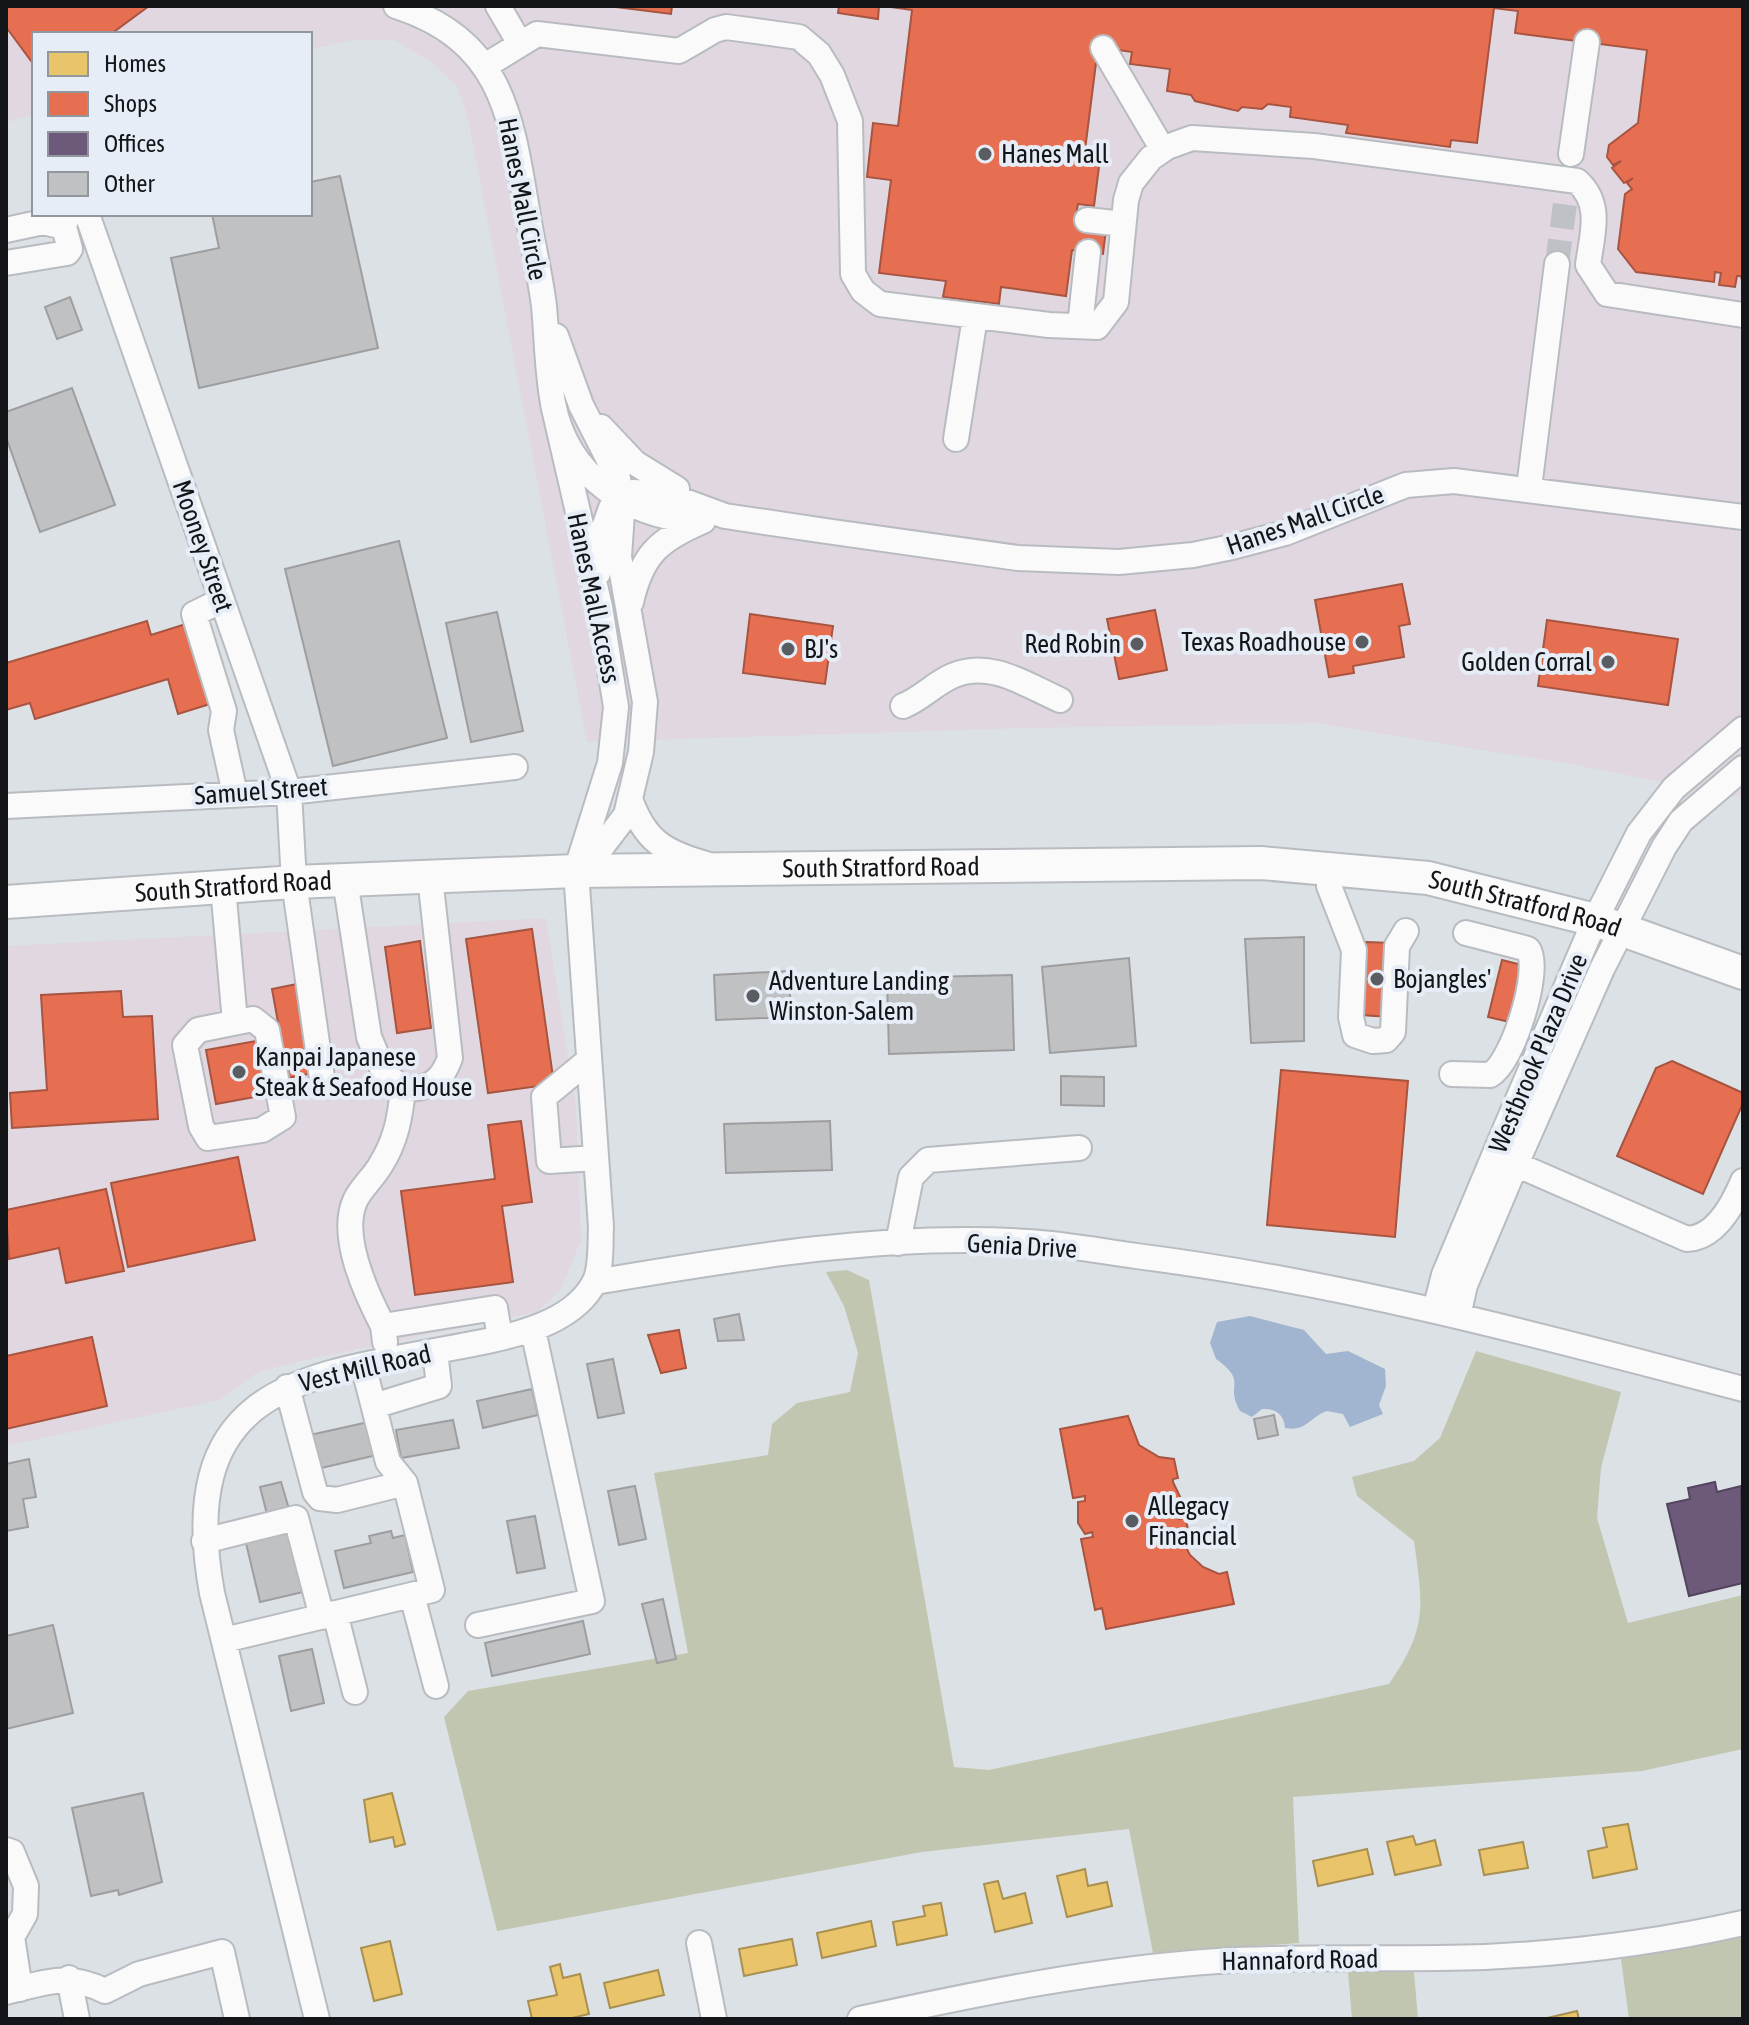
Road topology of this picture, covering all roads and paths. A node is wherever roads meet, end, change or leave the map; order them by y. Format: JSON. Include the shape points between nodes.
{"nodes":[{"id":1,"x":396,"y":6,"type":"edge"},
{"id":2,"x":498,"y":6,"type":"edge"},
{"id":3,"x":519,"y":42,"type":"junction"},
{"id":4,"x":1587,"y":42,"type":"dead end"},
{"id":5,"x":1103,"y":48,"type":"dead end"},
{"id":6,"x":485,"y":66,"type":"junction"},
{"id":7,"x":1163,"y":150,"type":"junction"},
{"id":8,"x":1571,"y":154,"type":"tunnel mouth"},
{"id":9,"x":88,"y":216,"type":"edge"},
{"id":10,"x":1087,"y":220,"type":"dead end"},
{"id":11,"x":66,"y":221,"type":"edge"},
{"id":12,"x":1123,"y":224,"type":"junction"},
{"id":13,"x":6,"y":230,"type":"edge"},
{"id":14,"x":1088,"y":252,"type":"dead end"},
{"id":15,"x":6,"y":263,"type":"edge"},
{"id":16,"x":1557,"y":264,"type":"tunnel mouth"},
{"id":17,"x":543,"y":301,"type":"junction"},
{"id":18,"x":1743,"y":315,"type":"edge"},
{"id":19,"x":975,"y":317,"type":"junction"},
{"id":20,"x":1080,"y":326,"type":"junction"},
{"id":21,"x":553,"y":404,"type":"junction"},
{"id":22,"x":581,"y":405,"type":"junction"},
{"id":23,"x":956,"y":439,"type":"dead end"},
{"id":24,"x":1529,"y":488,"type":"junction"},
{"id":25,"x":622,"y":499,"type":"junction"},
{"id":26,"x":1743,"y":517,"type":"edge"},
{"id":27,"x":713,"y":518,"type":"junction"},
{"id":28,"x":222,"y":600,"type":"junction"},
{"id":29,"x":600,"y":607,"type":"junction"},
{"id":30,"x":630,"y":608,"type":"junction"},
{"id":31,"x":1060,"y":700,"type":"dead end"},
{"id":32,"x":903,"y":706,"type":"dead end"},
{"id":33,"x":1739,"y":741,"type":"edge"},
{"id":34,"x":515,"y":767,"type":"dead end"},
{"id":35,"x":1743,"y":768,"type":"edge"},
{"id":36,"x":289,"y":792,"type":"junction"},
{"id":37,"x":235,"y":794,"type":"junction"},
{"id":38,"x":630,"y":799,"type":"junction"},
{"id":39,"x":6,"y":806,"type":"edge"},
{"id":40,"x":720,"y":868,"type":"junction"},
{"id":41,"x":576,"y":871,"type":"junction"},
{"id":42,"x":430,"y":877,"type":"junction"},
{"id":43,"x":345,"y":880,"type":"junction"},
{"id":44,"x":294,"y":882,"type":"junction"},
{"id":45,"x":1329,"y":886,"type":"dead end"},
{"id":46,"x":223,"y":887,"type":"junction"},
{"id":47,"x":6,"y":902,"type":"edge"},
{"id":48,"x":1609,"y":925,"type":"junction"},
{"id":49,"x":1406,"y":931,"type":"dead end"},
{"id":50,"x":1466,"y":933,"type":"dead end"},
{"id":51,"x":1743,"y":973,"type":"edge"},
{"id":52,"x":235,"y":1022,"type":"junction"},
{"id":53,"x":589,"y":1060,"type":"junction"},
{"id":54,"x":1452,"y":1074,"type":"dead end"},
{"id":55,"x":323,"y":1085,"type":"dead end"},
{"id":56,"x":403,"y":1089,"type":"junction"},
{"id":57,"x":1079,"y":1148,"type":"dead end"},
{"id":58,"x":596,"y":1158,"type":"junction"},
{"id":59,"x":1505,"y":1159,"type":"junction"},
{"id":60,"x":1743,"y":1181,"type":"edge"},
{"id":61,"x":898,"y":1243,"type":"junction"},
{"id":62,"x":595,"y":1282,"type":"junction"},
{"id":63,"x":1446,"y":1313,"type":"junction"},
{"id":64,"x":383,"y":1326,"type":"junction"},
{"id":65,"x":533,"y":1330,"type":"junction"},
{"id":66,"x":500,"y":1338,"type":"junction"},
{"id":67,"x":435,"y":1351,"type":"junction"},
{"id":68,"x":388,"y":1360,"type":"junction"},
{"id":69,"x":363,"y":1365,"type":"junction"},
{"id":70,"x":287,"y":1387,"type":"junction"},
{"id":71,"x":1743,"y":1389,"type":"edge"},
{"id":72,"x":374,"y":1406,"type":"junction"},
{"id":73,"x":405,"y":1483,"type":"junction"},
{"id":74,"x":204,"y":1541,"type":"junction"},
{"id":75,"x":412,"y":1595,"type":"junction"},
{"id":76,"x":328,"y":1615,"type":"junction"},
{"id":77,"x":478,"y":1625,"type":"dead end"},
{"id":78,"x":224,"y":1640,"type":"junction"},
{"id":79,"x":436,"y":1686,"type":"dead end"},
{"id":80,"x":355,"y":1692,"type":"dead end"},
{"id":81,"x":6,"y":1850,"type":"edge"},
{"id":82,"x":1743,"y":1923,"type":"edge"},
{"id":83,"x":9,"y":1938,"type":"edge"},
{"id":84,"x":699,"y":1943,"type":"dead end"},
{"id":85,"x":69,"y":1978,"type":"junction"},
{"id":86,"x":13,"y":1990,"type":"edge"},
{"id":87,"x":77,"y":2019,"type":"edge"},
{"id":88,"x":237,"y":2019,"type":"edge"},
{"id":89,"x":317,"y":2019,"type":"edge"},
{"id":90,"x":714,"y":2019,"type":"edge"},
{"id":91,"x":860,"y":2019,"type":"edge"}],
"edges":[{"from":1,"to":6,"type":"street","name":"Hanes Mall Circle","via":[[452,31]]},
{"from":2,"to":3,"type":"street"},
{"from":3,"to":6,"type":"street"},
{"from":3,"to":19,"type":"street","via":[[543,34],[679,51],[726,27],[799,37],[826,64],[850,121],[851,258],[863,291],[880,304]]},
{"from":4,"to":8,"type":"street"},
{"from":5,"to":7,"type":"street"},
{"from":6,"to":17,"type":"street","name":"Hanes Mall Circle","via":[[511,124]]},
{"from":7,"to":12,"type":"street","via":[[1131,183]]},
{"from":7,"to":18,"type":"street","via":[[1192,138],[1263,142],[1577,181],[1588,191],[1595,210],[1588,265],[1607,294]]},
{"from":9,"to":28,"type":"street","name":"Mooney Street"},
{"from":10,"to":12,"type":"street"},
{"from":11,"to":13,"type":"street"},
{"from":11,"to":15,"type":"street","via":[[67,253]]},
{"from":12,"to":20,"type":"street","via":[[1116,302],[1097,327]]},
{"from":14,"to":20,"type":"street"},
{"from":16,"to":24,"type":"street"},
{"from":17,"to":21,"type":"street","name":"Hanes Mall Circle"},
{"from":17,"to":22,"type":"street","name":"Hanes Mall Circle"},
{"from":19,"to":20,"type":"street"},
{"from":19,"to":23,"type":"street"},
{"from":21,"to":25,"type":"street","name":"Hanes Mall Circle","via":[[568,447],[605,489]]},
{"from":21,"to":29,"type":"street","name":"Hanes Mall Access"},
{"from":22,"to":25,"type":"street","name":"Hanes Mall Circle","via":[[618,478]]},
{"from":22,"to":27,"type":"street","name":"Hanes Mall Circle","via":[[644,470]]},
{"from":24,"to":26,"type":"street","name":"Hanes Mall Circle"},
{"from":24,"to":27,"type":"street","name":"Hanes Mall Circle","via":[[1454,481],[1406,485],[1285,533],[1193,555],[1119,562],[1018,558]]},
{"from":25,"to":27,"type":"street","name":"Hanes Mall Circle","via":[[633,492],[656,492]]},
{"from":25,"to":29,"type":"street","via":[[611,508],[601,536]]},
{"from":25,"to":30,"type":"street","name":"Hanes Mall Access","via":[[619,557]]},
{"from":27,"to":30,"type":"street","via":[[651,552],[638,574]]},
{"from":28,"to":36,"type":"street","name":"Mooney Street"},
{"from":28,"to":37,"type":"street","via":[[194,614],[224,711],[221,730]]},
{"from":29,"to":41,"type":"street","name":"Hanes Mall Access","via":[[616,707],[614,735]]},
{"from":30,"to":38,"type":"street","name":"Hanes Mall Access","via":[[645,702]]},
{"from":31,"to":32,"type":"street","via":[[997,671],[972,671],[953,676]]},
{"from":33,"to":48,"type":"street","name":"Westbrook Plaza Drive","via":[[1674,788],[1650,816]]},
{"from":34,"to":36,"type":"street","name":"Samuel Street"},
{"from":35,"to":48,"type":"street","name":"Westbrook Plaza Drive","via":[[1681,821]]},
{"from":36,"to":37,"type":"street","name":"Samuel Street"},
{"from":36,"to":44,"type":"street","name":"Mooney Street"},
{"from":37,"to":39,"type":"street","name":"Samuel Street"},
{"from":38,"to":40,"type":"street","via":[[640,827],[654,841],[679,856]]},
{"from":38,"to":41,"type":"street","name":"Hanes Mall Access","via":[[626,815],[591,861]]},
{"from":40,"to":41,"type":"main road","name":"South Stratford Road"},
{"from":40,"to":48,"type":"main road","name":"South Stratford Road","via":[[1261,863],[1428,878]]},
{"from":41,"to":42,"type":"main road","name":"South Stratford Road"},
{"from":41,"to":53,"type":"street"},
{"from":42,"to":43,"type":"main road","name":"South Stratford Road"},
{"from":42,"to":56,"type":"street","via":[[450,1058],[444,1075],[427,1089]]},
{"from":43,"to":44,"type":"main road","name":"South Stratford Road"},
{"from":43,"to":56,"type":"street","via":[[369,1037],[384,1073]]},
{"from":44,"to":46,"type":"main road","name":"South Stratford Road"},
{"from":44,"to":55,"type":"street","name":"Mooney Street"},
{"from":45,"to":49,"type":"street","via":[[1354,950],[1355,1035],[1386,1040],[1393,1032],[1397,946]]},
{"from":46,"to":47,"type":"main road","name":"South Stratford Road"},
{"from":46,"to":52,"type":"street"},
{"from":48,"to":51,"type":"main road","name":"South Stratford Road"},
{"from":48,"to":59,"type":"street","name":"Westbrook Plaza Drive"},
{"from":50,"to":54,"type":"street","via":[[1528,949],[1534,961],[1516,1036],[1504,1061],[1490,1075]]},
{"from":52,"to":52,"type":"street","via":[[198,1030],[185,1045],[208,1138],[262,1130],[283,1117],[267,1030],[253,1019]]},
{"from":53,"to":58,"type":"street"},
{"from":53,"to":58,"type":"street","via":[[544,1097],[549,1161]]},
{"from":56,"to":64,"type":"street","via":[[398,1133],[354,1202],[351,1228],[360,1282]]},
{"from":57,"to":61,"type":"street","via":[[928,1160],[911,1177]]},
{"from":58,"to":62,"type":"street","via":[[601,1227]]},
{"from":59,"to":60,"type":"street","via":[[1687,1239],[1710,1231]]},
{"from":59,"to":63,"type":"street","name":"Westbrook Plaza Drive","via":[[1444,1275]]},
{"from":61,"to":62,"type":"street","name":"Genia Drive"},
{"from":61,"to":63,"type":"street","name":"Genia Drive","via":[[1027,1242],[1232,1268]]},
{"from":62,"to":65,"type":"street","name":"Vest Mill Road","via":[[563,1313]]},
{"from":63,"to":71,"type":"street"},
{"from":64,"to":66,"type":"street","via":[[495,1308]]},
{"from":64,"to":68,"type":"street"},
{"from":65,"to":66,"type":"street","name":"Vest Mill Road"},
{"from":65,"to":77,"type":"street","via":[[592,1601]]},
{"from":66,"to":67,"type":"street","name":"Vest Mill Road"},
{"from":67,"to":68,"type":"street","name":"Vest Mill Road"},
{"from":67,"to":72,"type":"street","via":[[439,1386]]},
{"from":68,"to":69,"type":"street","name":"Vest Mill Road"},
{"from":69,"to":70,"type":"street","name":"Vest Mill Road"},
{"from":69,"to":72,"type":"street"},
{"from":70,"to":73,"type":"street","via":[[320,1498],[337,1500]]},
{"from":70,"to":74,"type":"street","name":"Vest Mill Road","via":[[243,1418],[217,1455],[205,1493]]},
{"from":72,"to":73,"type":"street","via":[[388,1462]]},
{"from":73,"to":75,"type":"street","via":[[432,1590]]},
{"from":74,"to":76,"type":"street","via":[[296,1518]]},
{"from":74,"to":78,"type":"street","name":"Vest Mill Road"},
{"from":75,"to":76,"type":"street"},
{"from":75,"to":79,"type":"street"},
{"from":76,"to":78,"type":"street"},
{"from":76,"to":80,"type":"street"},
{"from":78,"to":89,"type":"street","name":"Vest Mill Road"},
{"from":81,"to":83,"type":"street","via":[[12,1852],[26,1886],[25,1914]]},
{"from":82,"to":91,"type":"street","name":"Hannaford Road","via":[[1529,1954],[1234,1961],[1126,1970],[984,1992]]},
{"from":83,"to":86,"type":"street"},
{"from":84,"to":90,"type":"street"},
{"from":85,"to":86,"type":"street"},
{"from":85,"to":87,"type":"street"},
{"from":85,"to":88,"type":"street","via":[[105,1991],[139,1974],[222,1952]]}]}
